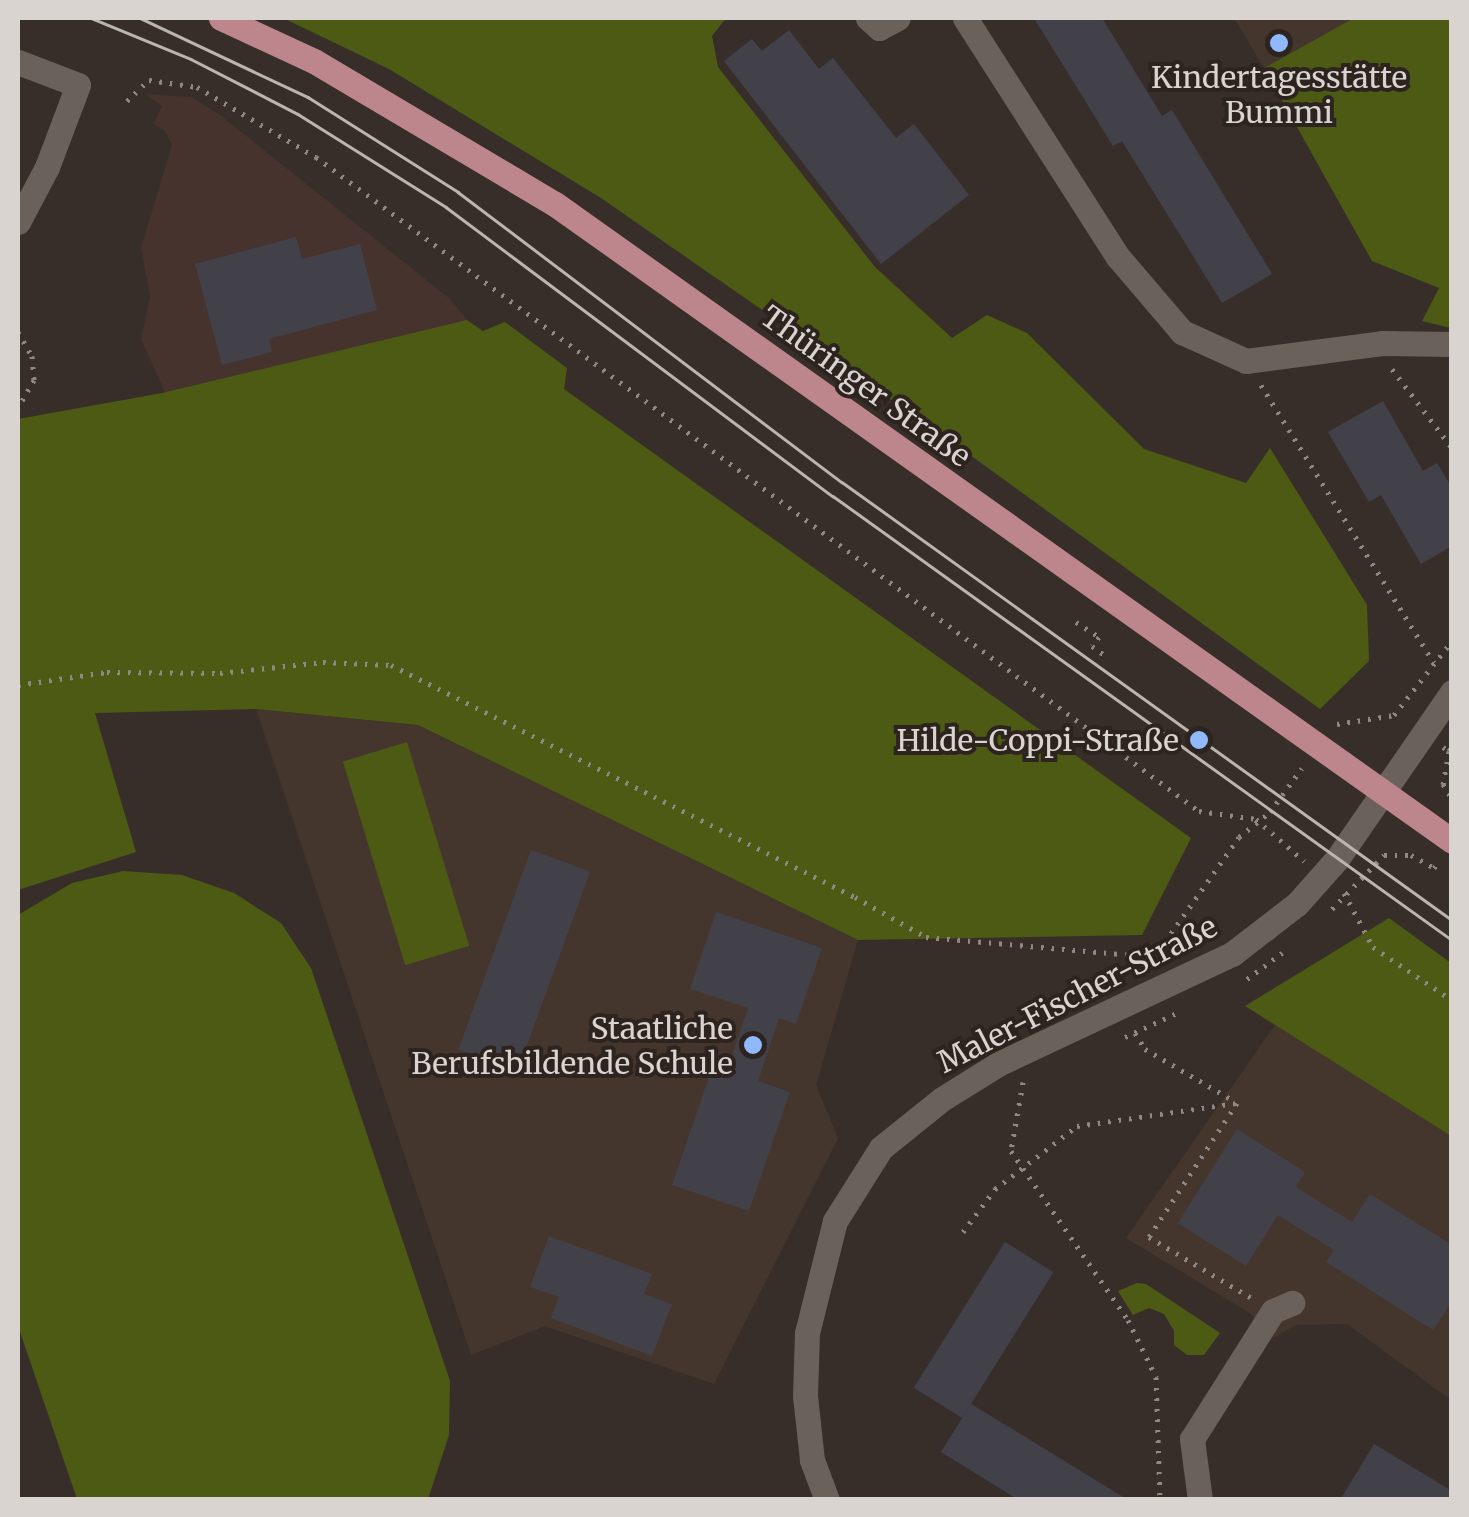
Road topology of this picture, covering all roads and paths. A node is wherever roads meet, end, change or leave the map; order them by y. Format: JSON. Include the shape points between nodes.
{"nodes":[{"id":1,"x":221,"y":18,"type":"edge"},
{"id":2,"x":868,"y":18,"type":"edge"},
{"id":3,"x":898,"y":18,"type":"edge"},
{"id":4,"x":965,"y":18,"type":"edge"},
{"id":5,"x":18,"y":62,"type":"edge"},
{"id":6,"x":127,"y":101,"type":"dead end"},
{"id":7,"x":18,"y":222,"type":"edge"},
{"id":8,"x":18,"y":332,"type":"edge"},
{"id":9,"x":1452,"y":344,"type":"edge"},
{"id":10,"x":1386,"y":360,"type":"dead end"},
{"id":11,"x":1246,"y":361,"type":"junction"},
{"id":12,"x":18,"y":408,"type":"edge"},
{"id":13,"x":1452,"y":448,"type":"edge"},
{"id":14,"x":1076,"y":622,"type":"dead end"},
{"id":15,"x":1452,"y":641,"type":"edge"},
{"id":16,"x":1106,"y":656,"type":"dead end"},
{"id":17,"x":1434,"y":663,"type":"junction"},
{"id":18,"x":18,"y":685,"type":"edge"},
{"id":19,"x":1452,"y":692,"type":"edge"},
{"id":20,"x":1316,"y":748,"type":"junction"},
{"id":21,"x":1452,"y":750,"type":"edge"},
{"id":22,"x":1382,"y":794,"type":"junction"},
{"id":23,"x":1452,"y":799,"type":"edge"},
{"id":24,"x":1256,"y":820,"type":"junction"},
{"id":25,"x":1447,"y":848,"type":"edge"},
{"id":26,"x":1323,"y":878,"type":"junction"},
{"id":27,"x":1347,"y":896,"type":"junction"},
{"id":28,"x":1318,"y":922,"type":"dead end"},
{"id":29,"x":1288,"y":948,"type":"dead end"},
{"id":30,"x":1153,"y":957,"type":"junction"},
{"id":31,"x":1241,"y":982,"type":"dead end"},
{"id":32,"x":1156,"y":989,"type":"junction"},
{"id":33,"x":1452,"y":1000,"type":"edge"},
{"id":34,"x":1188,"y":1008,"type":"dead end"},
{"id":35,"x":1136,"y":1033,"type":"junction"},
{"id":36,"x":1117,"y":1040,"type":"dead end"},
{"id":37,"x":1025,"y":1072,"type":"dead end"},
{"id":38,"x":1237,"y":1103,"type":"junction"},
{"id":39,"x":1025,"y":1169,"type":"junction"},
{"id":40,"x":963,"y":1232,"type":"dead end"},
{"id":41,"x":1283,"y":1307,"type":"joint"},
{"id":42,"x":827,"y":1500,"type":"edge"},
{"id":43,"x":1160,"y":1500,"type":"edge"},
{"id":44,"x":1200,"y":1500,"type":"edge"}],
"edges":[{"from":1,"to":20,"type":"main road","name":"Thüringer Straße","via":[[314,60],[555,204]]},
{"from":2,"to":3,"type":"street","via":[[880,28]]},
{"from":4,"to":11,"type":"street","via":[[1118,257],[1182,332]]},
{"from":5,"to":7,"type":"street","via":[[78,84],[48,167]]},
{"from":6,"to":24,"type":"path","via":[[150,80],[197,88],[316,157],[1199,811]]},
{"from":8,"to":12,"type":"path","via":[[32,356],[34,380]]},
{"from":9,"to":11,"type":"street","via":[[1382,343]]},
{"from":10,"to":13,"type":"path"},
{"from":11,"to":17,"type":"path"},
{"from":14,"to":16,"type":"path","via":[[1099,637],[1092,646]]},
{"from":15,"to":17,"type":"path"},
{"from":17,"to":20,"type":"path","via":[[1394,715],[1337,724]]},
{"from":18,"to":30,"type":"path","via":[[107,672],[391,665],[926,937]]},
{"from":19,"to":22,"type":"street"},
{"from":20,"to":22,"type":"main road","name":"Thüringer Straße"},
{"from":20,"to":24,"type":"path","via":[[1270,812]]},
{"from":21,"to":23,"type":"path","via":[[1442,784]]},
{"from":22,"to":25,"type":"main road","name":"Thüringer Straße"},
{"from":22,"to":26,"type":"street","name":"Maler-Fischer-Straße"},
{"from":24,"to":26,"type":"path"},
{"from":24,"to":30,"type":"path"},
{"from":25,"to":27,"type":"path","via":[[1434,868],[1411,855],[1384,854]]},
{"from":26,"to":27,"type":"path"},
{"from":26,"to":32,"type":"street","name":"Maler-Fischer-Straße","via":[[1232,954]]},
{"from":27,"to":28,"type":"path"},
{"from":27,"to":33,"type":"path","via":[[1374,947]]},
{"from":29,"to":31,"type":"path"},
{"from":30,"to":32,"type":"path"},
{"from":32,"to":42,"type":"street","name":"Maler-Fischer-Straße","via":[[998,1064],[881,1148],[835,1221],[807,1333],[810,1444]]},
{"from":34,"to":35,"type":"path"},
{"from":35,"to":36,"type":"path"},
{"from":35,"to":38,"type":"path","via":[[1145,1049]]},
{"from":37,"to":39,"type":"path","via":[[1012,1151]]},
{"from":38,"to":39,"type":"path","via":[[1078,1126]]},
{"from":38,"to":41,"type":"path","via":[[1149,1237]]},
{"from":39,"to":40,"type":"path","via":[[996,1189]]},
{"from":39,"to":43,"type":"path","via":[[1128,1320],[1156,1377]]},
{"from":41,"to":44,"type":"street","via":[[1192,1439]]}]}
